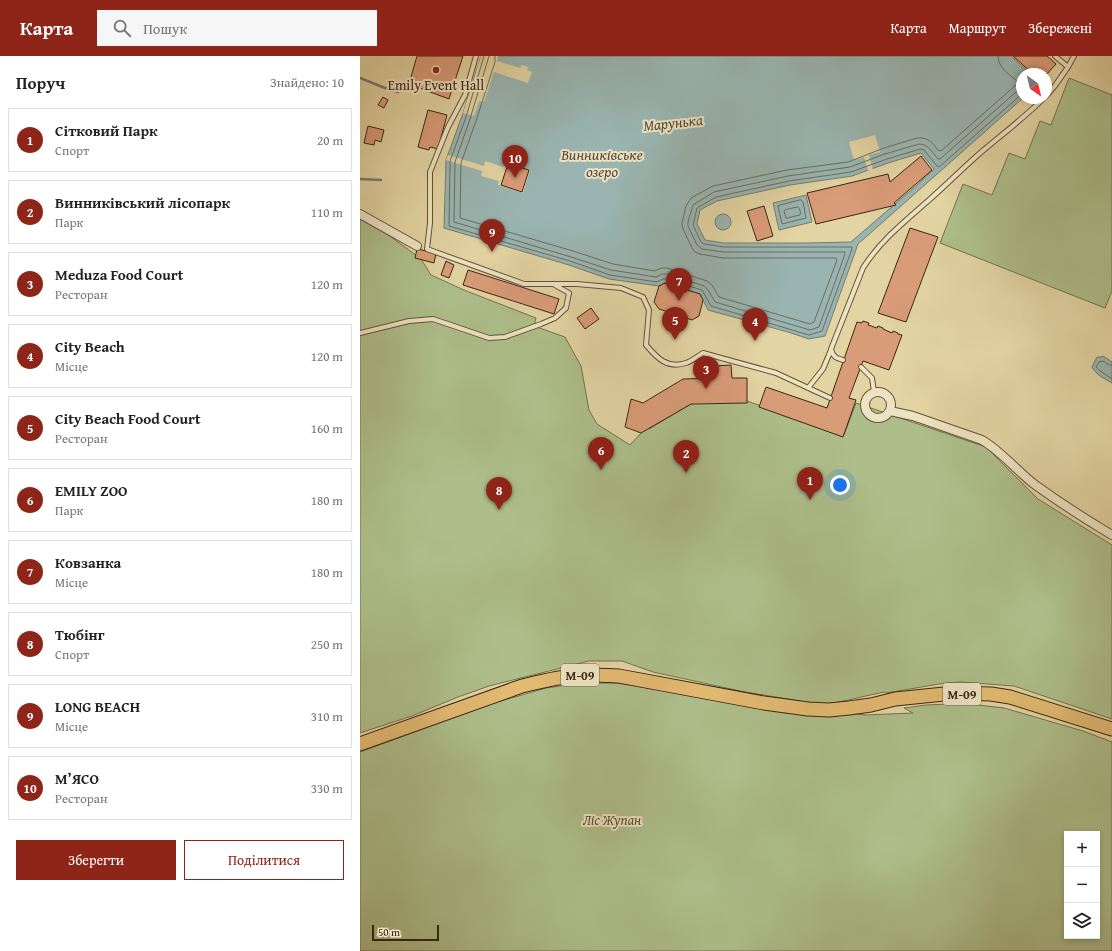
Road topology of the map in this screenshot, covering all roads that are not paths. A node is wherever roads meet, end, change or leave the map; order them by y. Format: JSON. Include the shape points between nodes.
{"nodes":[{"id":1,"x":476,"y":56,"type":"edge"},
{"id":2,"x":1055,"y":56,"type":"edge"},
{"id":3,"x":1074,"y":56,"type":"edge"},
{"id":4,"x":1068,"y":67,"type":"junction"},
{"id":5,"x":1052,"y":88,"type":"edge"},
{"id":6,"x":1037,"y":104,"type":"edge"},
{"id":7,"x":360,"y":214,"type":"edge"},
{"id":8,"x":417,"y":246,"type":"joint"},
{"id":9,"x":427,"y":249,"type":"junction"},
{"id":10,"x":552,"y":284,"type":"junction"},
{"id":11,"x":360,"y":333,"type":"edge"},
{"id":12,"x":831,"y":350,"type":"junction"},
{"id":13,"x":843,"y":360,"type":"dead end"},
{"id":14,"x":861,"y":367,"type":"dead end"},
{"id":15,"x":808,"y":388,"type":"junction"},
{"id":16,"x":874,"y":392,"type":"junction"},
{"id":17,"x":830,"y":398,"type":"dead end"},
{"id":18,"x":890,"y":411,"type":"junction"},
{"id":19,"x":1112,"y":535,"type":"edge"},
{"id":20,"x":1112,"y":729,"type":"edge"},
{"id":21,"x":360,"y":744,"type":"edge"}],
"edges":[{"from":1,"to":9,"type":"lane","via":[[465,95],[448,127],[430,172]]},
{"from":2,"to":4,"type":"lane"},
{"from":3,"to":4,"type":"lane"},
{"from":4,"to":5,"type":"lane"},
{"from":6,"to":12,"type":"lane","via":[[902,223],[880,246],[863,268]]},
{"from":7,"to":8,"type":"street"},
{"from":8,"to":9,"type":"lane"},
{"from":9,"to":10,"type":"lane","via":[[524,284]]},
{"from":10,"to":11,"type":"lane","via":[[569,293],[566,308],[555,318],[506,337],[489,338],[432,319],[409,321]]},
{"from":10,"to":15,"type":"lane","via":[[621,288],[643,297],[649,310],[646,345],[660,360],[669,365],[687,363],[703,353],[776,373]]},
{"from":12,"to":13,"type":"lane","via":[[835,358]]},
{"from":12,"to":15,"type":"lane","via":[[823,369]]},
{"from":14,"to":16,"type":"lane","via":[[872,378]]},
{"from":15,"to":17,"type":"lane"},
{"from":16,"to":18,"type":"street","via":[[882,393],[889,398]]},
{"from":16,"to":18,"type":"street","via":[[865,400],[866,412],[877,418],[885,416]]},
{"from":18,"to":19,"type":"street","via":[[913,416],[982,440],[1033,483]]},
{"from":20,"to":21,"type":"main road","number":"М-09","via":[[1010,697],[991,694],[954,694],[895,699],[850,708],[808,709],[619,676],[596,675],[574,676],[522,686]]}]}
